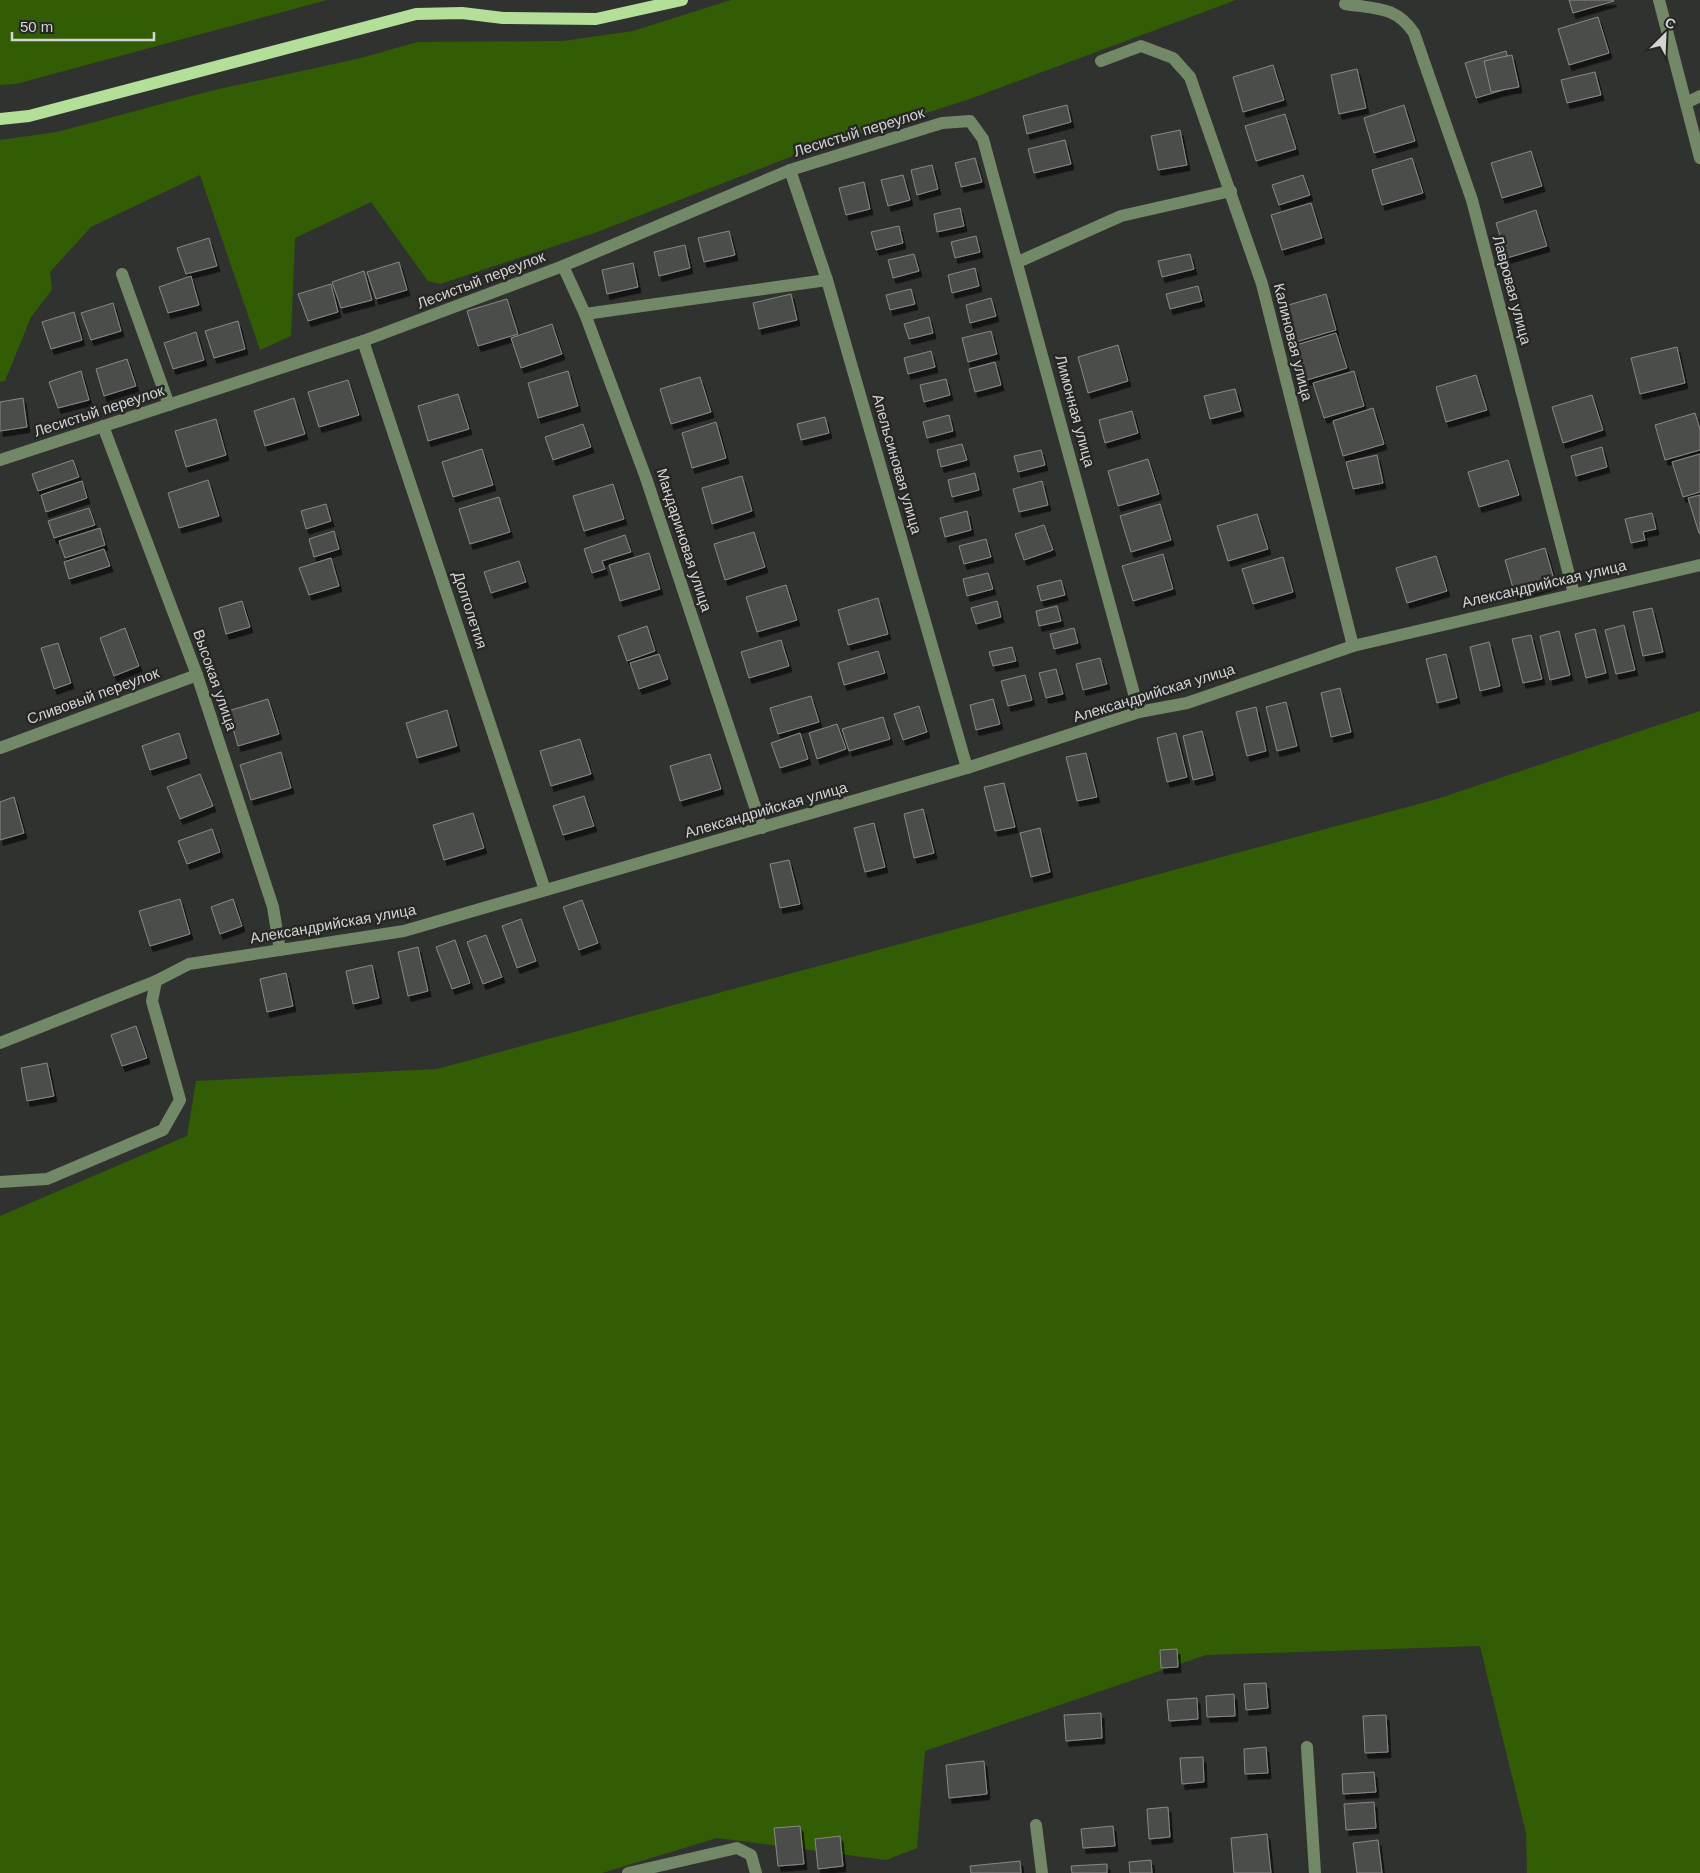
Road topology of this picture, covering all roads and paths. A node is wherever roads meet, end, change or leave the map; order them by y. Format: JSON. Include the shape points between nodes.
{"nodes":[{"id":1,"x":682,"y":0,"type":"edge"},
{"id":2,"x":1659,"y":0,"type":"edge"},
{"id":3,"x":1345,"y":4,"type":"dead end"},
{"id":4,"x":1101,"y":61,"type":"dead end"},
{"id":5,"x":1700,"y":96,"type":"edge"},
{"id":6,"x":1686,"y":102,"type":"junction"},
{"id":7,"x":0,"y":118,"type":"edge"},
{"id":8,"x":970,"y":121,"type":"joint"},
{"id":9,"x":1700,"y":158,"type":"edge"},
{"id":10,"x":790,"y":170,"type":"junction"},
{"id":11,"x":1231,"y":191,"type":"junction"},
{"id":12,"x":1018,"y":262,"type":"junction"},
{"id":13,"x":563,"y":266,"type":"junction"},
{"id":14,"x":122,"y":274,"type":"dead end"},
{"id":15,"x":827,"y":280,"type":"junction"},
{"id":16,"x":585,"y":314,"type":"junction"},
{"id":17,"x":364,"y":341,"type":"junction"},
{"id":18,"x":169,"y":405,"type":"junction"},
{"id":19,"x":104,"y":426,"type":"junction"},
{"id":20,"x":0,"y":460,"type":"edge"},
{"id":21,"x":1700,"y":565,"type":"edge"},
{"id":22,"x":1574,"y":594,"type":"junction"},
{"id":23,"x":1353,"y":646,"type":"junction"},
{"id":24,"x":197,"y":675,"type":"junction"},
{"id":25,"x":1139,"y":712,"type":"junction"},
{"id":26,"x":0,"y":748,"type":"edge"},
{"id":27,"x":967,"y":768,"type":"junction"},
{"id":28,"x":762,"y":828,"type":"junction"},
{"id":29,"x":545,"y":890,"type":"junction"},
{"id":30,"x":280,"y":950,"type":"junction"},
{"id":31,"x":156,"y":981,"type":"junction"},
{"id":32,"x":0,"y":1042,"type":"edge"},
{"id":33,"x":0,"y":1182,"type":"edge"},
{"id":34,"x":1306,"y":1747,"type":"dead end"},
{"id":35,"x":1036,"y":1825,"type":"dead end"},
{"id":36,"x":628,"y":1873,"type":"edge"},
{"id":37,"x":756,"y":1873,"type":"edge"},
{"id":38,"x":1042,"y":1873,"type":"edge"},
{"id":39,"x":1315,"y":1873,"type":"edge"}],
"edges":[{"from":1,"to":7,"type":"main road","via":[[596,19],[416,14],[28,116]]},
{"from":2,"to":6,"type":"street"},
{"from":3,"to":22,"type":"street","name":"Лавровая улица","via":[[1387,10],[1404,19],[1414,34],[1472,200]]},
{"from":4,"to":11,"type":"street","name":"Калиновая улица","via":[[1141,46],[1172,58],[1190,77]]},
{"from":5,"to":6,"type":"street"},
{"from":6,"to":9,"type":"street"},
{"from":8,"to":10,"type":"street","name":"Лесистый переулок","via":[[942,123]]},
{"from":8,"to":12,"type":"street","name":"Лимонная улица","via":[[983,139]]},
{"from":10,"to":13,"type":"street","name":"Лесистый переулок"},
{"from":10,"to":15,"type":"street","name":"Апельсиновая улица"},
{"from":11,"to":12,"type":"street","via":[[1120,216]]},
{"from":11,"to":23,"type":"street","name":"Калиновая улица","via":[[1262,284]]},
{"from":12,"to":25,"type":"street","name":"Лимонная улица"},
{"from":13,"to":16,"type":"street","name":"Мандариновая улица"},
{"from":13,"to":17,"type":"street","name":"Лесистый переулок"},
{"from":14,"to":18,"type":"street"},
{"from":15,"to":16,"type":"street"},
{"from":15,"to":27,"type":"street","name":"Апельсиновая улица"},
{"from":16,"to":28,"type":"street","name":"Мандариновая улица","via":[[646,478]]},
{"from":17,"to":18,"type":"street","name":"Лесистый переулок"},
{"from":17,"to":29,"type":"street","name":"Долголетия"},
{"from":18,"to":19,"type":"street","name":"Лесистый переулок"},
{"from":19,"to":20,"type":"street","name":"Лесистый переулок"},
{"from":19,"to":24,"type":"street","name":"Высокая улица"},
{"from":21,"to":22,"type":"street","name":"Александрийская улица"},
{"from":22,"to":23,"type":"street","name":"Александрийская улица"},
{"from":23,"to":25,"type":"street","name":"Александрийская улица","via":[[1186,703]]},
{"from":24,"to":26,"type":"street","name":"Сливовый переулок"},
{"from":24,"to":30,"type":"street","name":"Высокая улица","via":[[273,907]]},
{"from":25,"to":27,"type":"street","name":"Александрийская улица"},
{"from":27,"to":28,"type":"street","name":"Александрийская улица"},
{"from":28,"to":29,"type":"street","name":"Александрийская улица"},
{"from":29,"to":30,"type":"street","name":"Александрийская улица","via":[[404,931]]},
{"from":30,"to":31,"type":"street","name":"Александрийская улица","via":[[189,964]]},
{"from":31,"to":32,"type":"street","name":"Александрийская улица"},
{"from":31,"to":33,"type":"street","via":[[152,1001],[180,1100],[163,1130],[47,1179]]},
{"from":34,"to":39,"type":"street"},
{"from":35,"to":38,"type":"street"},
{"from":36,"to":37,"type":"street","via":[[737,1848],[751,1855]]}]}
